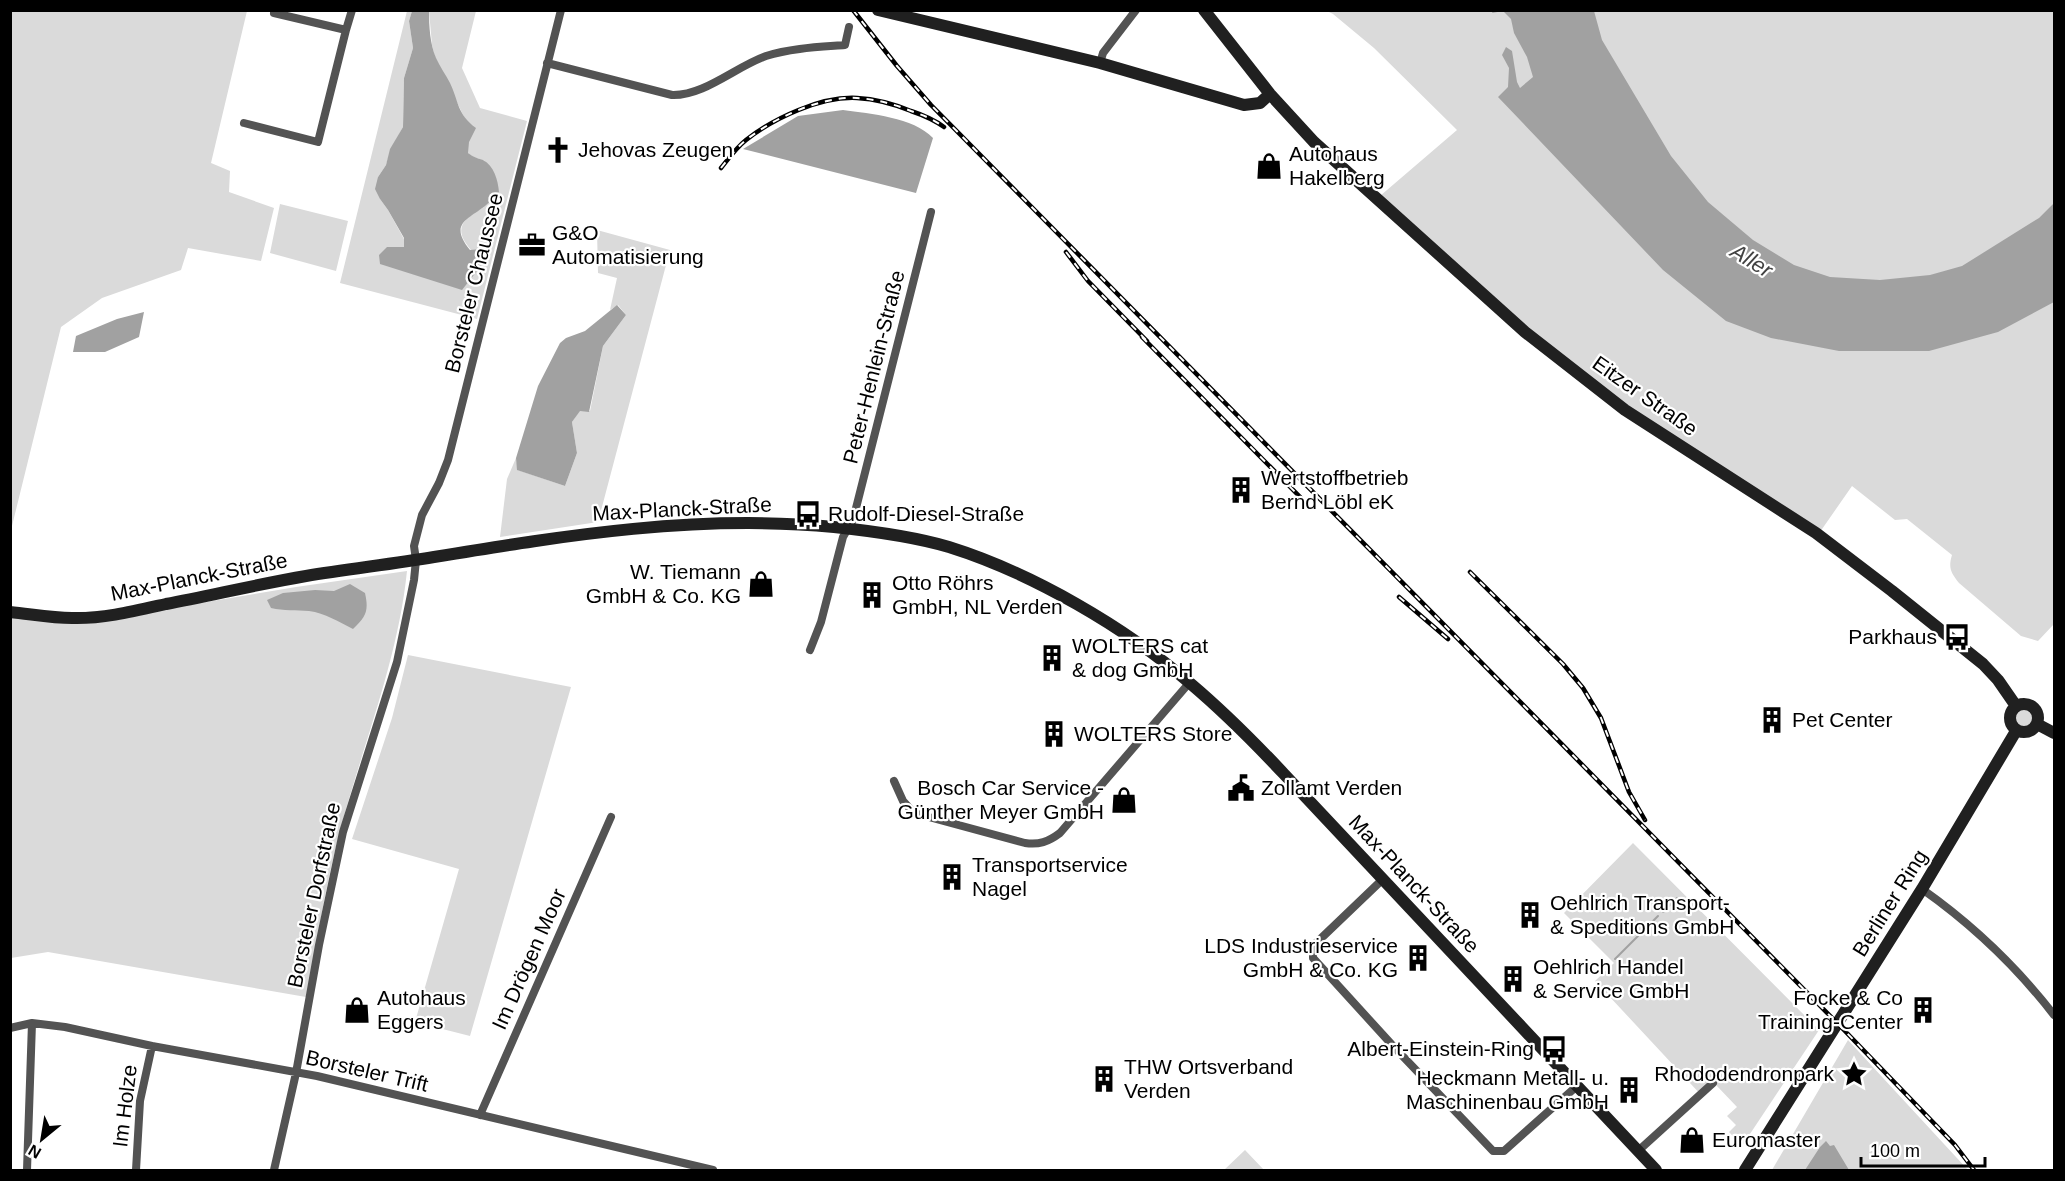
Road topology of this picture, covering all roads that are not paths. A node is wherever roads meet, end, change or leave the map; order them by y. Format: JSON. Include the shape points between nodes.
{"nodes":[{"id":1,"x":352,"y":10,"type":"edge"},
{"id":2,"x":561,"y":10,"type":"edge"},
{"id":3,"x":878,"y":10,"type":"edge"},
{"id":4,"x":1136,"y":10,"type":"edge"},
{"id":5,"x":1204,"y":10,"type":"edge"},
{"id":6,"x":274,"y":13,"type":"dead end"},
{"id":7,"x":849,"y":27,"type":"dead end"},
{"id":8,"x":346,"y":30,"type":"junction"},
{"id":9,"x":547,"y":63,"type":"junction"},
{"id":10,"x":1100,"y":63,"type":"junction"},
{"id":11,"x":1270,"y":94,"type":"junction"},
{"id":12,"x":244,"y":123,"type":"dead end"},
{"id":13,"x":931,"y":213,"type":"dead end"},
{"id":14,"x":848,"y":529,"type":"junction"},
{"id":15,"x":416,"y":560,"type":"junction"},
{"id":16,"x":10,"y":612,"type":"edge"},
{"id":17,"x":810,"y":650,"type":"dead end"},
{"id":18,"x":1190,"y":682,"type":"junction"},
{"id":19,"x":2016,"y":706,"type":"junction"},
{"id":20,"x":2037,"y":724,"type":"junction"},
{"id":21,"x":2016,"y":731,"type":"junction"},
{"id":22,"x":2055,"y":733,"type":"edge"},
{"id":23,"x":894,"y":781,"type":"dead end"},
{"id":24,"x":611,"y":817,"type":"dead end"},
{"id":25,"x":1383,"y":879,"type":"junction"},
{"id":26,"x":1922,"y":889,"type":"junction"},
{"id":27,"x":2055,"y":1016,"type":"edge"},
{"id":28,"x":32,"y":1023,"type":"junction"},
{"id":29,"x":10,"y":1028,"type":"edge"},
{"id":30,"x":152,"y":1046,"type":"junction"},
{"id":31,"x":296,"y":1073,"type":"junction"},
{"id":32,"x":1713,"y":1083,"type":"dead end"},
{"id":33,"x":1577,"y":1086,"type":"junction"},
{"id":34,"x":480,"y":1115,"type":"junction"},
{"id":35,"x":1638,"y":1151,"type":"junction"},
{"id":36,"x":27,"y":1170,"type":"edge"},
{"id":37,"x":136,"y":1170,"type":"edge"},
{"id":38,"x":274,"y":1170,"type":"edge"},
{"id":39,"x":713,"y":1170,"type":"edge"},
{"id":40,"x":1656,"y":1170,"type":"edge"},
{"id":41,"x":1747,"y":1170,"type":"edge"}],
"edges":[{"from":1,"to":8,"type":"street"},
{"from":2,"to":9,"type":"street","name":"Borsteler Chaussee"},
{"from":3,"to":10,"type":"street"},
{"from":4,"to":10,"type":"street","via":[[1103,53]]},
{"from":5,"to":11,"type":"street","name":"Eitzer Straße"},
{"from":6,"to":8,"type":"street"},
{"from":7,"to":9,"type":"street","via":[[845,45],[767,56],[684,95]]},
{"from":8,"to":12,"type":"street","via":[[318,142]]},
{"from":9,"to":15,"type":"street","name":"Borsteler Chaussee","via":[[448,460],[422,515],[414,546]]},
{"from":10,"to":11,"type":"street","via":[[1244,105],[1260,103]]},
{"from":11,"to":19,"type":"street","name":"Eitzer Straße","via":[[1323,150],[1525,332],[1625,410],[1816,533],[1874,576],[1983,664]]},
{"from":13,"to":14,"type":"street","name":"Peter-Henlein-Straße"},
{"from":14,"to":15,"type":"street","name":"Max-Planck-Straße","via":[[773,523],[693,523],[582,534]]},
{"from":14,"to":17,"type":"street"},
{"from":14,"to":18,"type":"street","name":"Max-Planck-Straße","via":[[946,547],[993,563],[1095,616]]},
{"from":15,"to":16,"type":"street","name":"Max-Planck-Straße","via":[[245,587],[111,616],[71,618]]},
{"from":15,"to":31,"type":"street","name":"Borsteler Dorfstraße","via":[[398,662],[343,832]]},
{"from":18,"to":23,"type":"street","via":[[1060,833],[1043,843],[1024,843],[914,813]]},
{"from":18,"to":25,"type":"street","name":"Max-Planck-Straße","via":[[1250,738]]},
{"from":19,"to":20,"type":"street","via":[[2035,708]]},
{"from":19,"to":21,"type":"street","via":[[2009,719]]},
{"from":20,"to":21,"type":"street","via":[[2028,732]]},
{"from":20,"to":22,"type":"street"},
{"from":21,"to":26,"type":"street","name":"Berliner Ring"},
{"from":24,"to":34,"type":"street","name":"Im Drögen Moor"},
{"from":25,"to":33,"type":"street","name":"Max-Planck-Straße"},
{"from":25,"to":33,"type":"street","via":[[1313,946],[1313,958],[1402,1056],[1493,1150],[1504,1151]]},
{"from":26,"to":27,"type":"street","via":[[1995,948]]},
{"from":26,"to":41,"type":"street","name":"Berliner Ring"},
{"from":28,"to":29,"type":"street","name":"Borsteler Trift"},
{"from":28,"to":30,"type":"street","name":"Borsteler Trift"},
{"from":28,"to":36,"type":"street"},
{"from":30,"to":31,"type":"street","name":"Borsteler Trift"},
{"from":30,"to":37,"type":"street","name":"Im Holze","via":[[140,1101]]},
{"from":31,"to":34,"type":"street","name":"Borsteler Trift"},
{"from":31,"to":38,"type":"street","name":"Borsteler Dorfstraße"},
{"from":32,"to":35,"type":"street"},
{"from":33,"to":35,"type":"street","name":"Max-Planck-Straße"},
{"from":34,"to":39,"type":"street","name":"Borsteler Trift"},
{"from":35,"to":40,"type":"street","name":"Max-Planck-Straße"}]}
